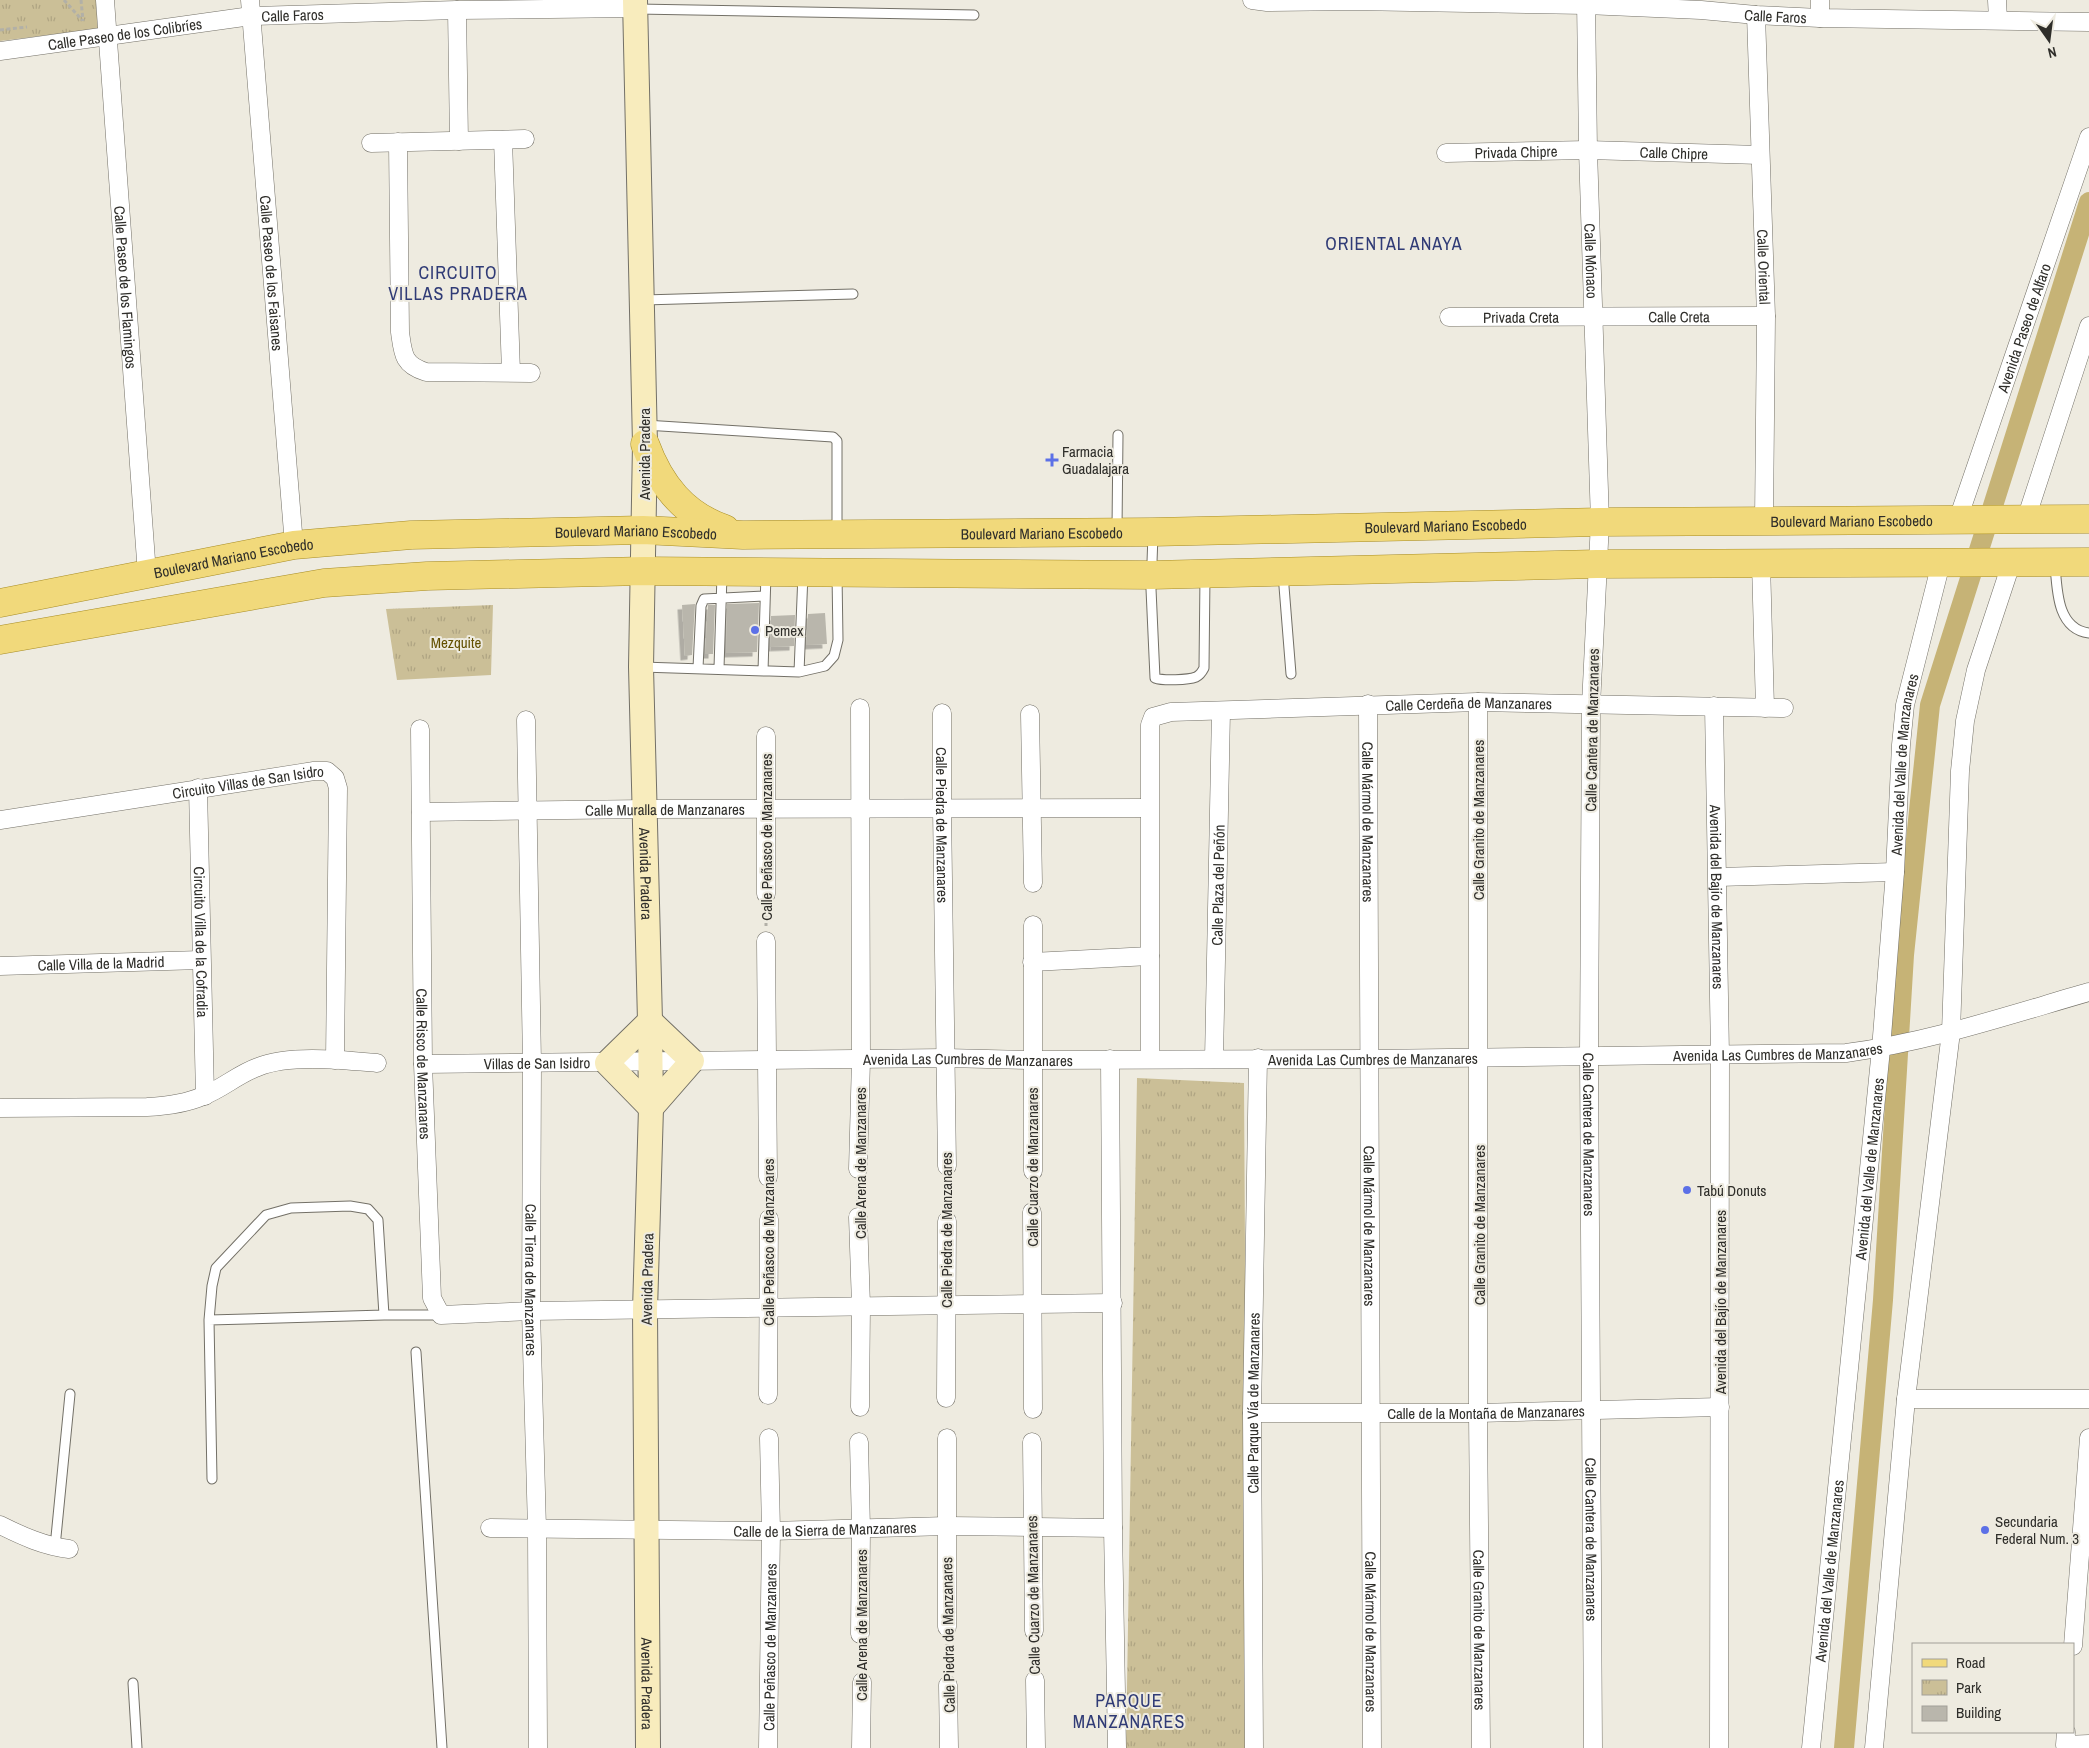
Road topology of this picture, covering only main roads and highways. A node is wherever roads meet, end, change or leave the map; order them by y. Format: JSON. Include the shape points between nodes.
{"nodes":[{"id":1,"x":645,"y":435,"type":"road end"},
{"id":2,"x":2089,"y":519,"type":"edge"},
{"id":3,"x":743,"y":535,"type":"junction"},
{"id":4,"x":2089,"y":562,"type":"edge"},
{"id":5,"x":0,"y":603,"type":"edge"},
{"id":6,"x":0,"y":640,"type":"edge"}],
"edges":[{"from":1,"to":3,"type":"main road","via":[[659,475],[691,513]]},
{"from":2,"to":3,"type":"main road","name":"Boulevard Mariano Escobedo","via":[[1764,520],[1153,532]]},
{"from":3,"to":5,"type":"main road","name":"Boulevard Mariano Escobedo","via":[[643,530],[411,535],[294,546]]},
{"from":4,"to":6,"type":"main road","via":[[1597,564],[1152,575],[837,571],[804,572],[765,584],[722,585],[644,571],[427,576],[324,582]]}]}
